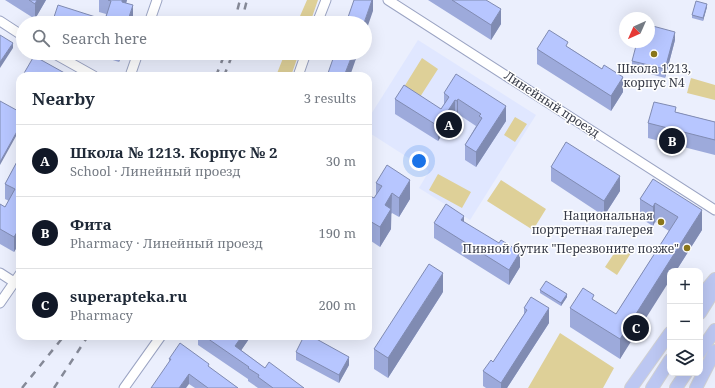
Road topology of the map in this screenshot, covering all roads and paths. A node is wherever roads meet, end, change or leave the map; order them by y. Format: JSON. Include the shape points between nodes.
{"nodes":[{"id":1,"x":157,"y":0,"type":"edge"},
{"id":2,"x":326,"y":0,"type":"edge"},
{"id":3,"x":388,"y":0,"type":"edge"},
{"id":4,"x":151,"y":16,"type":"edge"},
{"id":5,"x":320,"y":16,"type":"edge"},
{"id":6,"x":0,"y":21,"type":"edge"},
{"id":7,"x":16,"y":31,"type":"edge"},
{"id":8,"x":65,"y":60,"type":"edge"},
{"id":9,"x":136,"y":60,"type":"edge"},
{"id":10,"x":304,"y":60,"type":"edge"},
{"id":11,"x":87,"y":72,"type":"edge"},
{"id":12,"x":131,"y":72,"type":"edge"},
{"id":13,"x":299,"y":72,"type":"edge"},
{"id":14,"x":715,"y":210,"type":"edge"},
{"id":15,"x":0,"y":273,"type":"edge"},
{"id":16,"x":16,"y":279,"type":"edge"},
{"id":17,"x":715,"y":279,"type":"edge"},
{"id":18,"x":14,"y":282,"type":"junction"},
{"id":19,"x":715,"y":289,"type":"edge"},
{"id":20,"x":703,"y":293,"type":"edge"},
{"id":21,"x":0,"y":303,"type":"edge"},
{"id":22,"x":703,"y":308,"type":"edge"},
{"id":23,"x":715,"y":330,"type":"edge"},
{"id":24,"x":667,"y":337,"type":"edge"},
{"id":25,"x":159,"y":340,"type":"edge"},
{"id":26,"x":703,"y":348,"type":"edge"},
{"id":27,"x":715,"y":351,"type":"edge"},
{"id":28,"x":667,"y":365,"type":"edge"},
{"id":29,"x":684,"y":376,"type":"edge"},
{"id":30,"x":124,"y":388,"type":"edge"},
{"id":31,"x":631,"y":388,"type":"edge"},
{"id":32,"x":652,"y":388,"type":"edge"},
{"id":33,"x":676,"y":388,"type":"edge"},
{"id":34,"x":696,"y":388,"type":"edge"}],
"edges":[{"from":1,"to":4,"type":"street"},
{"from":2,"to":5,"type":"street"},
{"from":3,"to":14,"type":"street","name":"Линейный проезд"},
{"from":6,"to":7,"type":"street"},
{"from":8,"to":11,"type":"street"},
{"from":9,"to":12,"type":"street"},
{"from":10,"to":13,"type":"street"},
{"from":15,"to":18,"type":"street"},
{"from":16,"to":18,"type":"street"},
{"from":17,"to":20,"type":"main road"},
{"from":18,"to":21,"type":"street"},
{"from":19,"to":22,"type":"main road"},
{"from":23,"to":26,"type":"main road"},
{"from":24,"to":31,"type":"main road"},
{"from":25,"to":30,"type":"street"},
{"from":27,"to":34,"type":"main road"},
{"from":28,"to":32,"type":"main road"},
{"from":29,"to":33,"type":"main road"}]}
